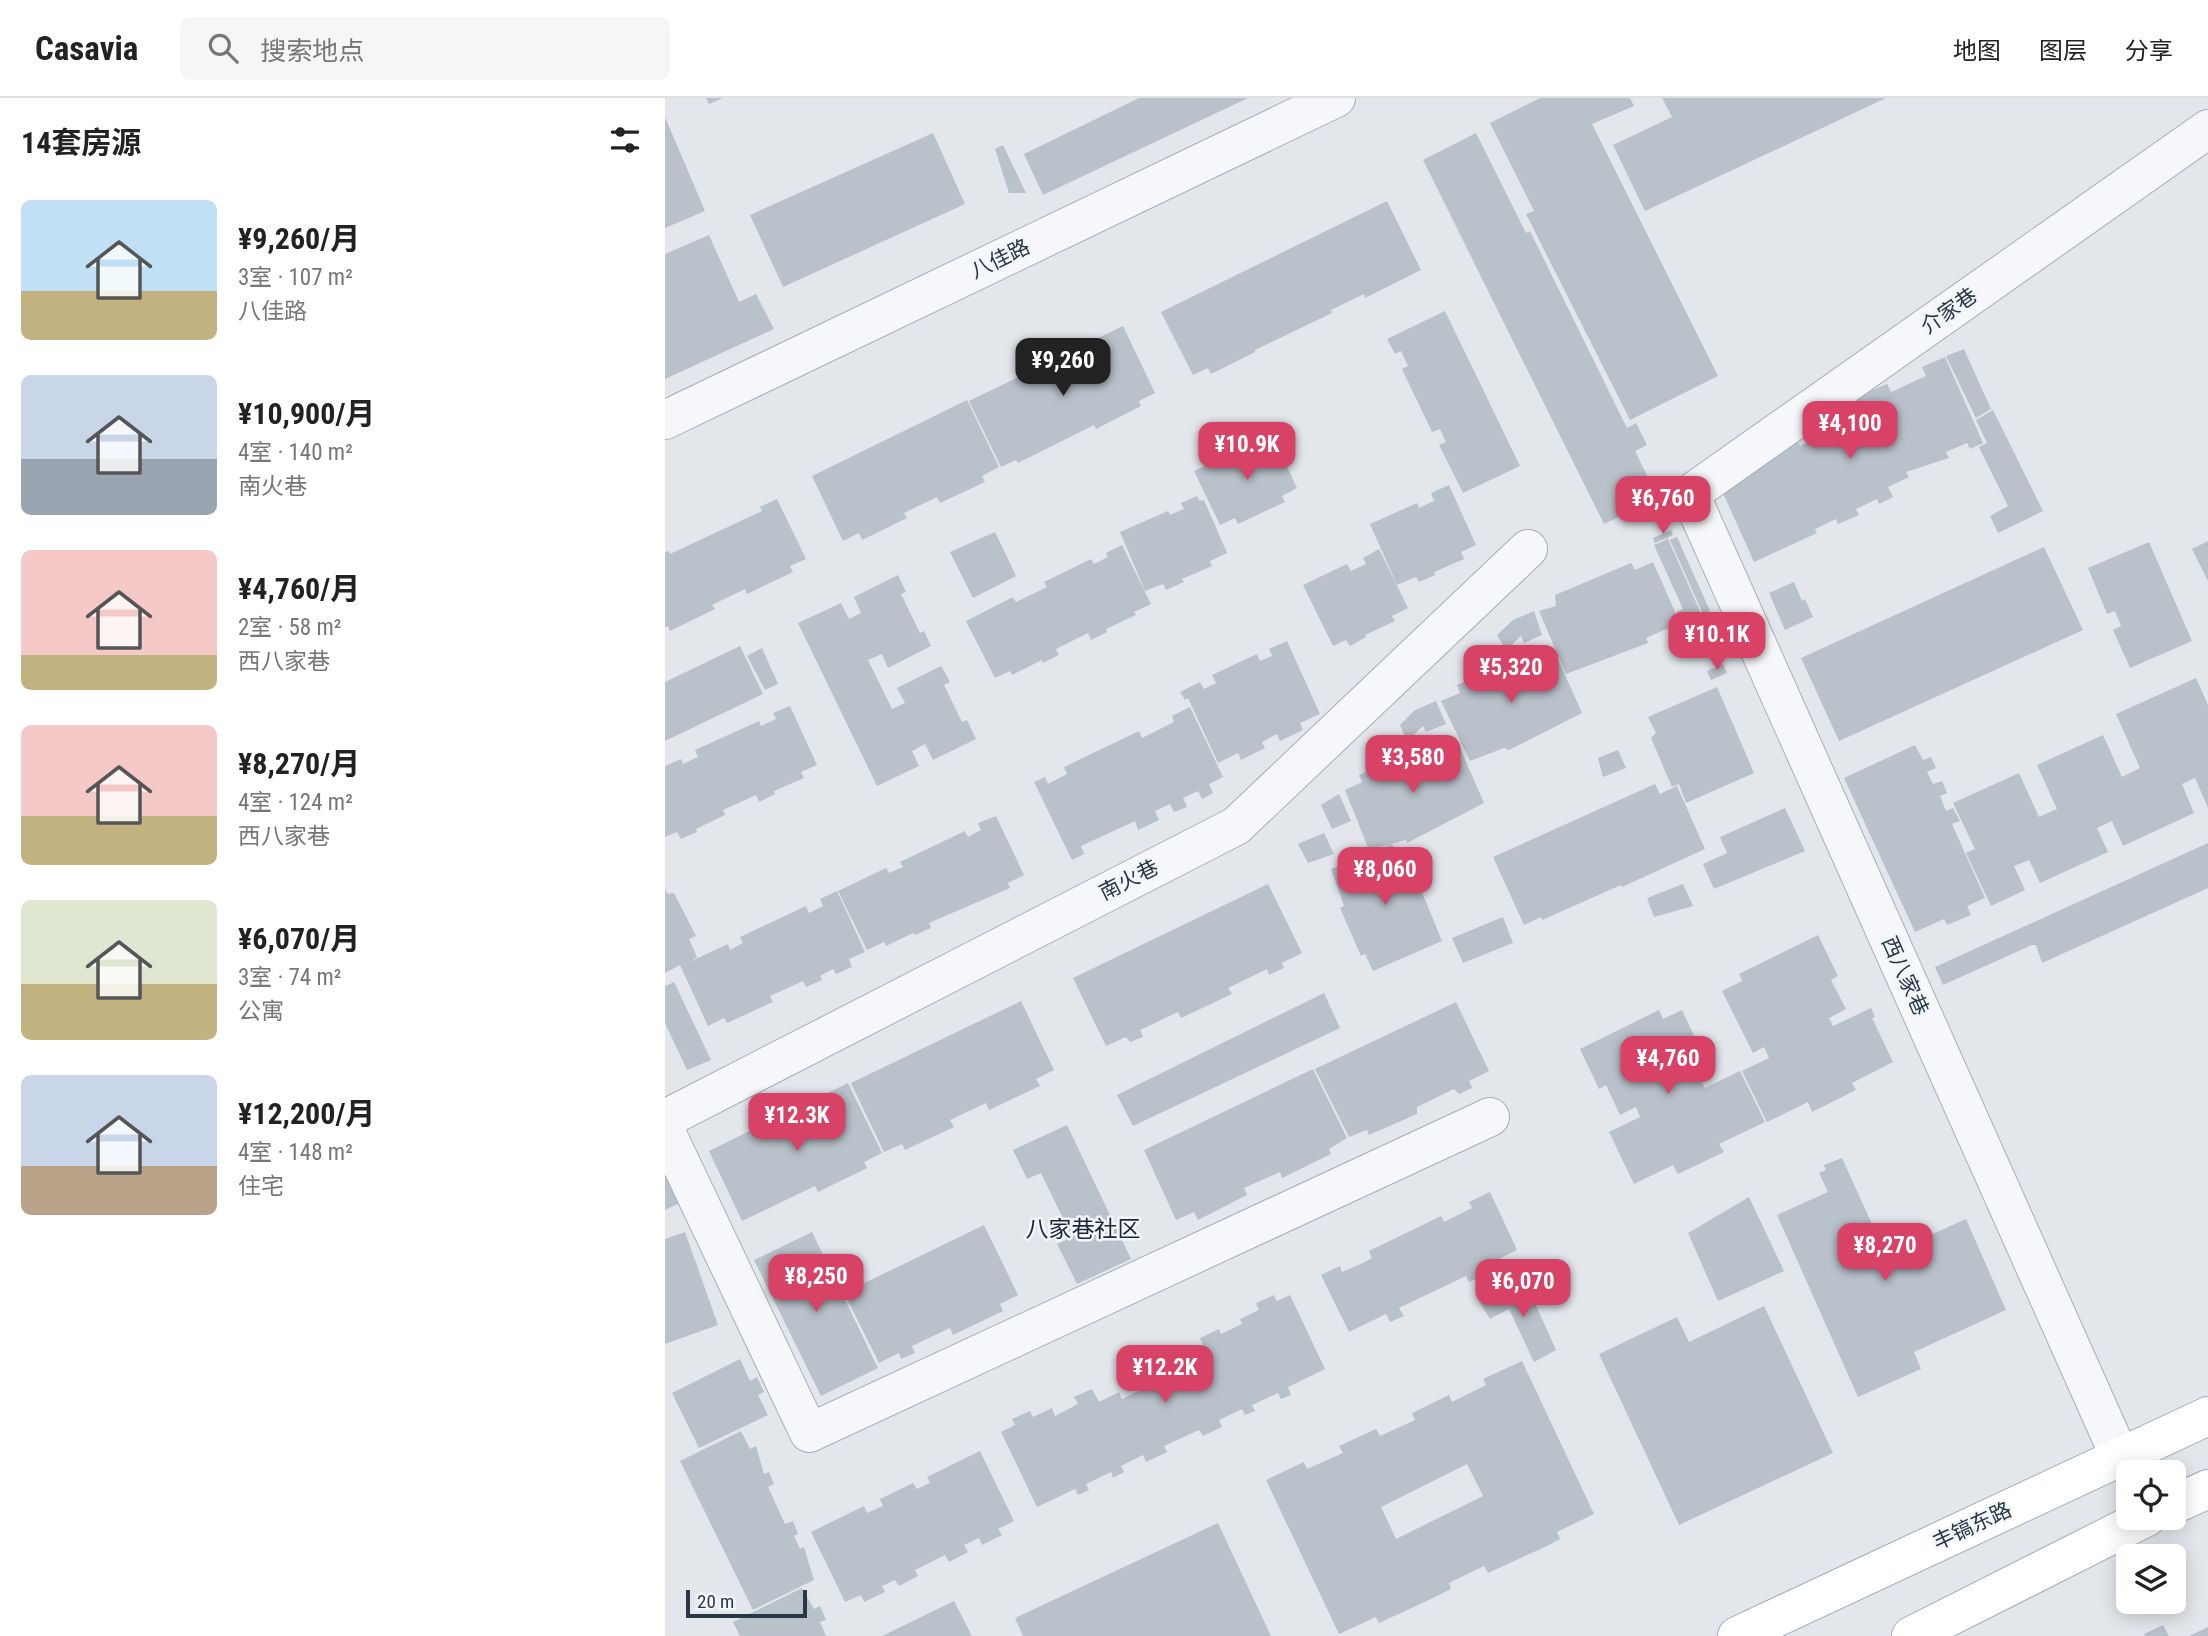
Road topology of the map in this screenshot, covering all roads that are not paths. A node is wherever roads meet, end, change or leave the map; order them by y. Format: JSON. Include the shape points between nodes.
{"nodes":[{"id":1,"x":1336,"y":98,"type":"edge"},
{"id":2,"x":2208,"y":129,"type":"edge"},
{"id":3,"x":665,"y":420,"type":"edge"},
{"id":4,"x":1690,"y":494,"type":"joint"},
{"id":5,"x":1528,"y":549,"type":"dead end"},
{"id":6,"x":1490,"y":1117,"type":"dead end"},
{"id":7,"x":665,"y":1119,"type":"edge"},
{"id":8,"x":665,"y":1130,"type":"edge"},
{"id":9,"x":2208,"y":1416,"type":"edge"},
{"id":10,"x":2120,"y":1457,"type":"junction"},
{"id":11,"x":2208,"y":1489,"type":"edge"},
{"id":12,"x":2186,"y":1499,"type":"edge"},
{"id":13,"x":2121,"y":1530,"type":"edge"},
{"id":14,"x":1775,"y":1628,"type":"edge"},
{"id":15,"x":1737,"y":1636,"type":"edge"},
{"id":16,"x":1911,"y":1636,"type":"edge"}],
"edges":[{"from":1,"to":3,"type":"street","name":"八佳路"},
{"from":2,"to":4,"type":"street","name":"介家巷"},
{"from":4,"to":10,"type":"street","name":"西八家巷"},
{"from":5,"to":7,"type":"street","name":"南火巷","via":[[1236,826]]},
{"from":6,"to":8,"type":"street","via":[[809,1433]]},
{"from":9,"to":10,"type":"main road","name":"丰镐东路"},
{"from":10,"to":14,"type":"main road","name":"丰镐东路"},
{"from":11,"to":12,"type":"main road"},
{"from":13,"to":16,"type":"main road"},
{"from":14,"to":15,"type":"main road","name":"丰镐东路"}]}
